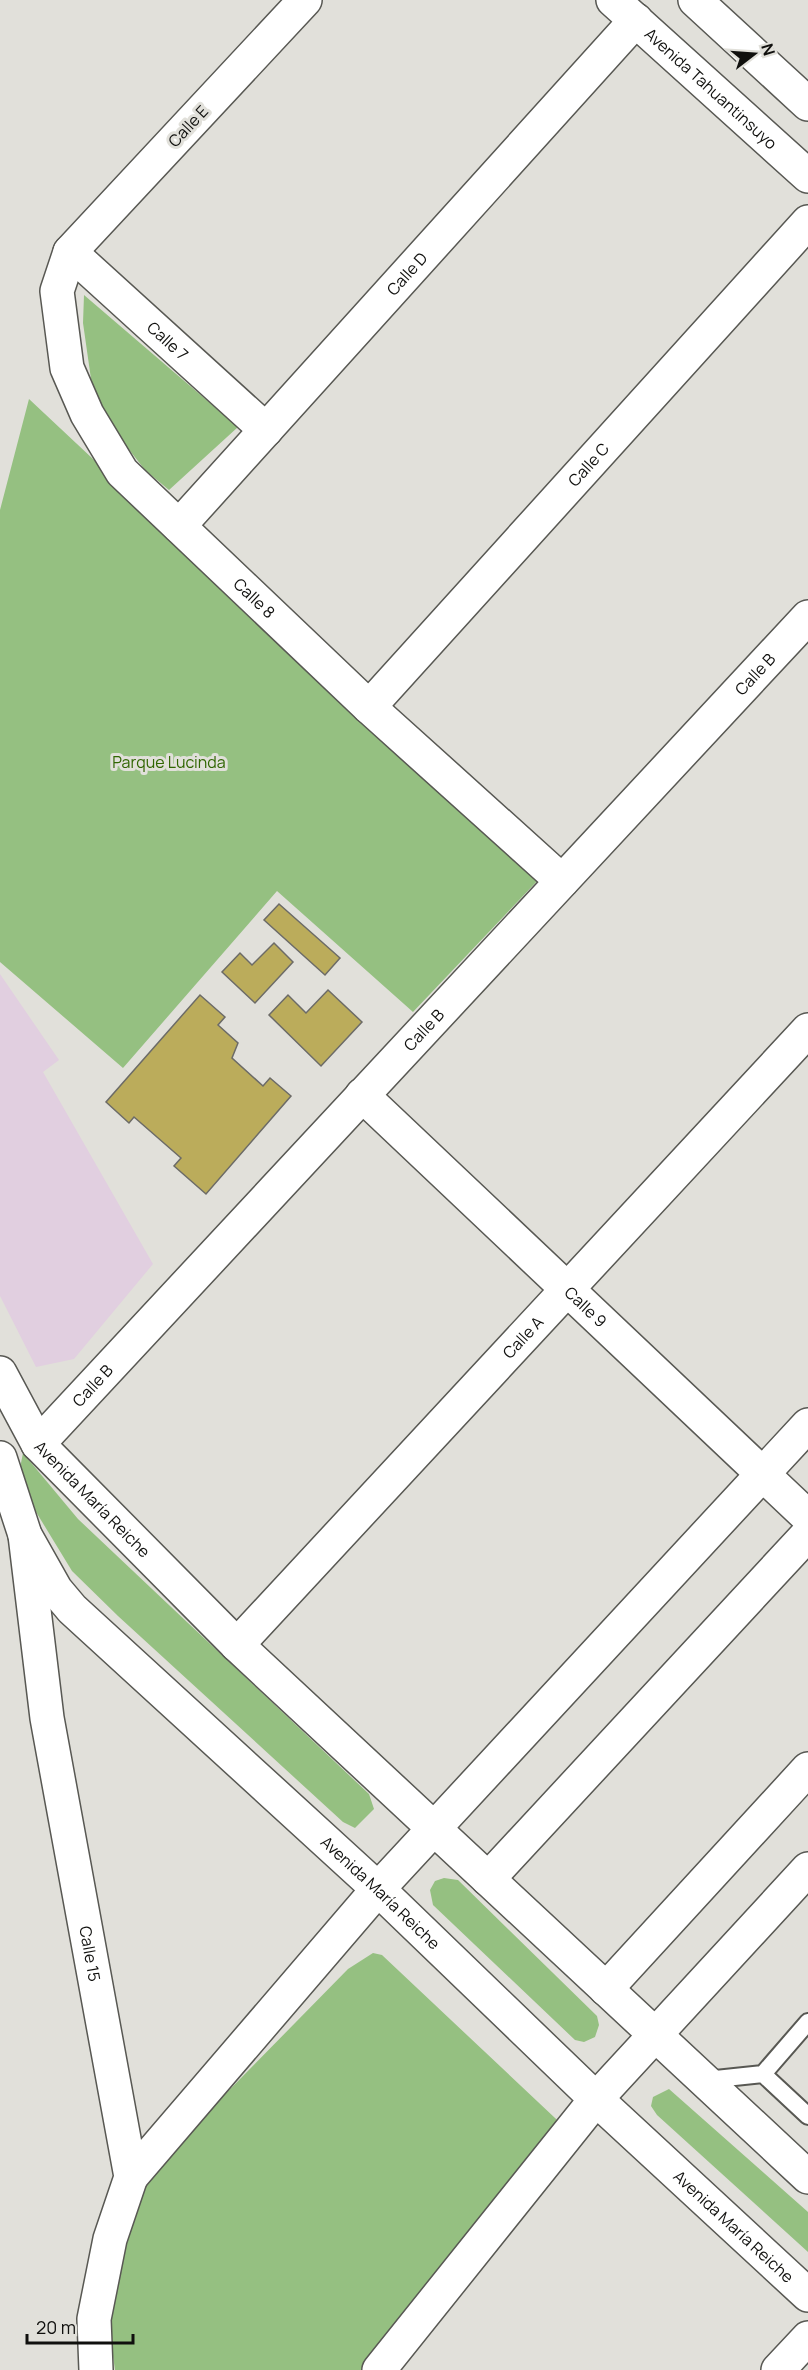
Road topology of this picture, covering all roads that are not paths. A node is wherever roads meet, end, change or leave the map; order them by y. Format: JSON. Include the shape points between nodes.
{"nodes":[{"id":1,"x":306,"y":0,"type":"edge"},
{"id":2,"x":695,"y":0,"type":"edge"},
{"id":3,"x":624,"y":10,"type":"edge"},
{"id":4,"x":808,"y":104,"type":"edge"},
{"id":5,"x":808,"y":176,"type":"edge"},
{"id":6,"x":808,"y":222,"type":"edge"},
{"id":7,"x":70,"y":252,"type":"junction"},
{"id":8,"x":266,"y":430,"type":"junction"},
{"id":9,"x":179,"y":526,"type":"junction"},
{"id":10,"x":808,"y":617,"type":"edge"},
{"id":11,"x":369,"y":707,"type":"junction"},
{"id":12,"x":562,"y":881,"type":"junction"},
{"id":13,"x":808,"y":1030,"type":"edge"},
{"id":14,"x":362,"y":1095,"type":"junction"},
{"id":15,"x":568,"y":1290,"type":"junction"},
{"id":16,"x":0,"y":1372,"type":"edge"},
{"id":17,"x":808,"y":1425,"type":"edge"},
{"id":18,"x":38,"y":1444,"type":"junction"},
{"id":19,"x":0,"y":1458,"type":"edge"},
{"id":20,"x":762,"y":1474,"type":"junction"},
{"id":21,"x":808,"y":1516,"type":"edge"},
{"id":22,"x":808,"y":1534,"type":"edge"},
{"id":23,"x":25,"y":1535,"type":"junction"},
{"id":24,"x":237,"y":1645,"type":"junction"},
{"id":25,"x":808,"y":1769,"type":"edge"},
{"id":26,"x":434,"y":1828,"type":"junction"},
{"id":27,"x":808,"y":1869,"type":"edge"},
{"id":28,"x":488,"y":1880,"type":"junction"},
{"id":29,"x":378,"y":1889,"type":"junction"},
{"id":30,"x":606,"y":1989,"type":"junction"},
{"id":31,"x":808,"y":2022,"type":"edge"},
{"id":32,"x":655,"y":2035,"type":"junction"},
{"id":33,"x":763,"y":2074,"type":"junction"},
{"id":34,"x":704,"y":2080,"type":"junction"},
{"id":35,"x":596,"y":2099,"type":"junction"},
{"id":36,"x":808,"y":2116,"type":"edge"},
{"id":37,"x":130,"y":2177,"type":"junction"},
{"id":38,"x":808,"y":2177,"type":"edge"},
{"id":39,"x":808,"y":2295,"type":"edge"},
{"id":40,"x":808,"y":2338,"type":"edge"},
{"id":41,"x":96,"y":2370,"type":"edge"},
{"id":42,"x":379,"y":2370,"type":"edge"},
{"id":43,"x":778,"y":2370,"type":"edge"}],
"edges":[{"from":1,"to":7,"type":"street","name":"Calle E"},
{"from":2,"to":4,"type":"street"},
{"from":3,"to":5,"type":"street","name":"Avenida Tahuantinsuyo"},
{"from":3,"to":8,"type":"street","name":"Calle D"},
{"from":6,"to":11,"type":"street","name":"Calle C"},
{"from":7,"to":8,"type":"street","name":"Calle 7"},
{"from":7,"to":9,"type":"street","name":"Calle 8","via":[[57,291],[67,368],[87,414],[122,472]]},
{"from":8,"to":9,"type":"street","name":"Calle D"},
{"from":9,"to":11,"type":"street","name":"Calle 8"},
{"from":10,"to":12,"type":"street","name":"Calle B"},
{"from":11,"to":12,"type":"street","name":"Calle 8"},
{"from":12,"to":14,"type":"street","name":"Calle B"},
{"from":13,"to":15,"type":"street","name":"Calle A"},
{"from":14,"to":15,"type":"street","name":"Calle 9"},
{"from":14,"to":18,"type":"street","name":"Calle B"},
{"from":15,"to":20,"type":"street","name":"Calle 9"},
{"from":15,"to":24,"type":"street","name":"Calle A"},
{"from":16,"to":18,"type":"street","name":"Avenida María Reiche"},
{"from":17,"to":20,"type":"street"},
{"from":18,"to":24,"type":"street","name":"Avenida María Reiche"},
{"from":19,"to":23,"type":"street","name":"Avenida María Reiche"},
{"from":20,"to":21,"type":"street","name":"Calle 9"},
{"from":20,"to":26,"type":"street"},
{"from":22,"to":28,"type":"street"},
{"from":23,"to":29,"type":"street","name":"Avenida María Reiche","via":[[56,1590],[72,1609]]},
{"from":23,"to":37,"type":"street","name":"Calle 15","via":[[47,1718]]},
{"from":24,"to":26,"type":"street","name":"Avenida María Reiche"},
{"from":25,"to":30,"type":"street"},
{"from":26,"to":28,"type":"street","name":"Avenida María Reiche"},
{"from":26,"to":29,"type":"street"},
{"from":27,"to":32,"type":"street"},
{"from":28,"to":30,"type":"street","name":"Avenida María Reiche"},
{"from":29,"to":35,"type":"street","name":"Avenida María Reiche"},
{"from":29,"to":37,"type":"street"},
{"from":30,"to":32,"type":"street","name":"Avenida María Reiche"},
{"from":31,"to":33,"type":"lane"},
{"from":32,"to":34,"type":"street","name":"Avenida María Reiche"},
{"from":32,"to":35,"type":"street"},
{"from":33,"to":34,"type":"lane"},
{"from":33,"to":36,"type":"lane"},
{"from":34,"to":38,"type":"street","name":"Avenida María Reiche"},
{"from":35,"to":39,"type":"street","name":"Avenida María Reiche"},
{"from":35,"to":42,"type":"street"},
{"from":37,"to":41,"type":"street","name":"Calle 15","via":[[110,2239],[94,2319]]},
{"from":40,"to":43,"type":"street"}]}
